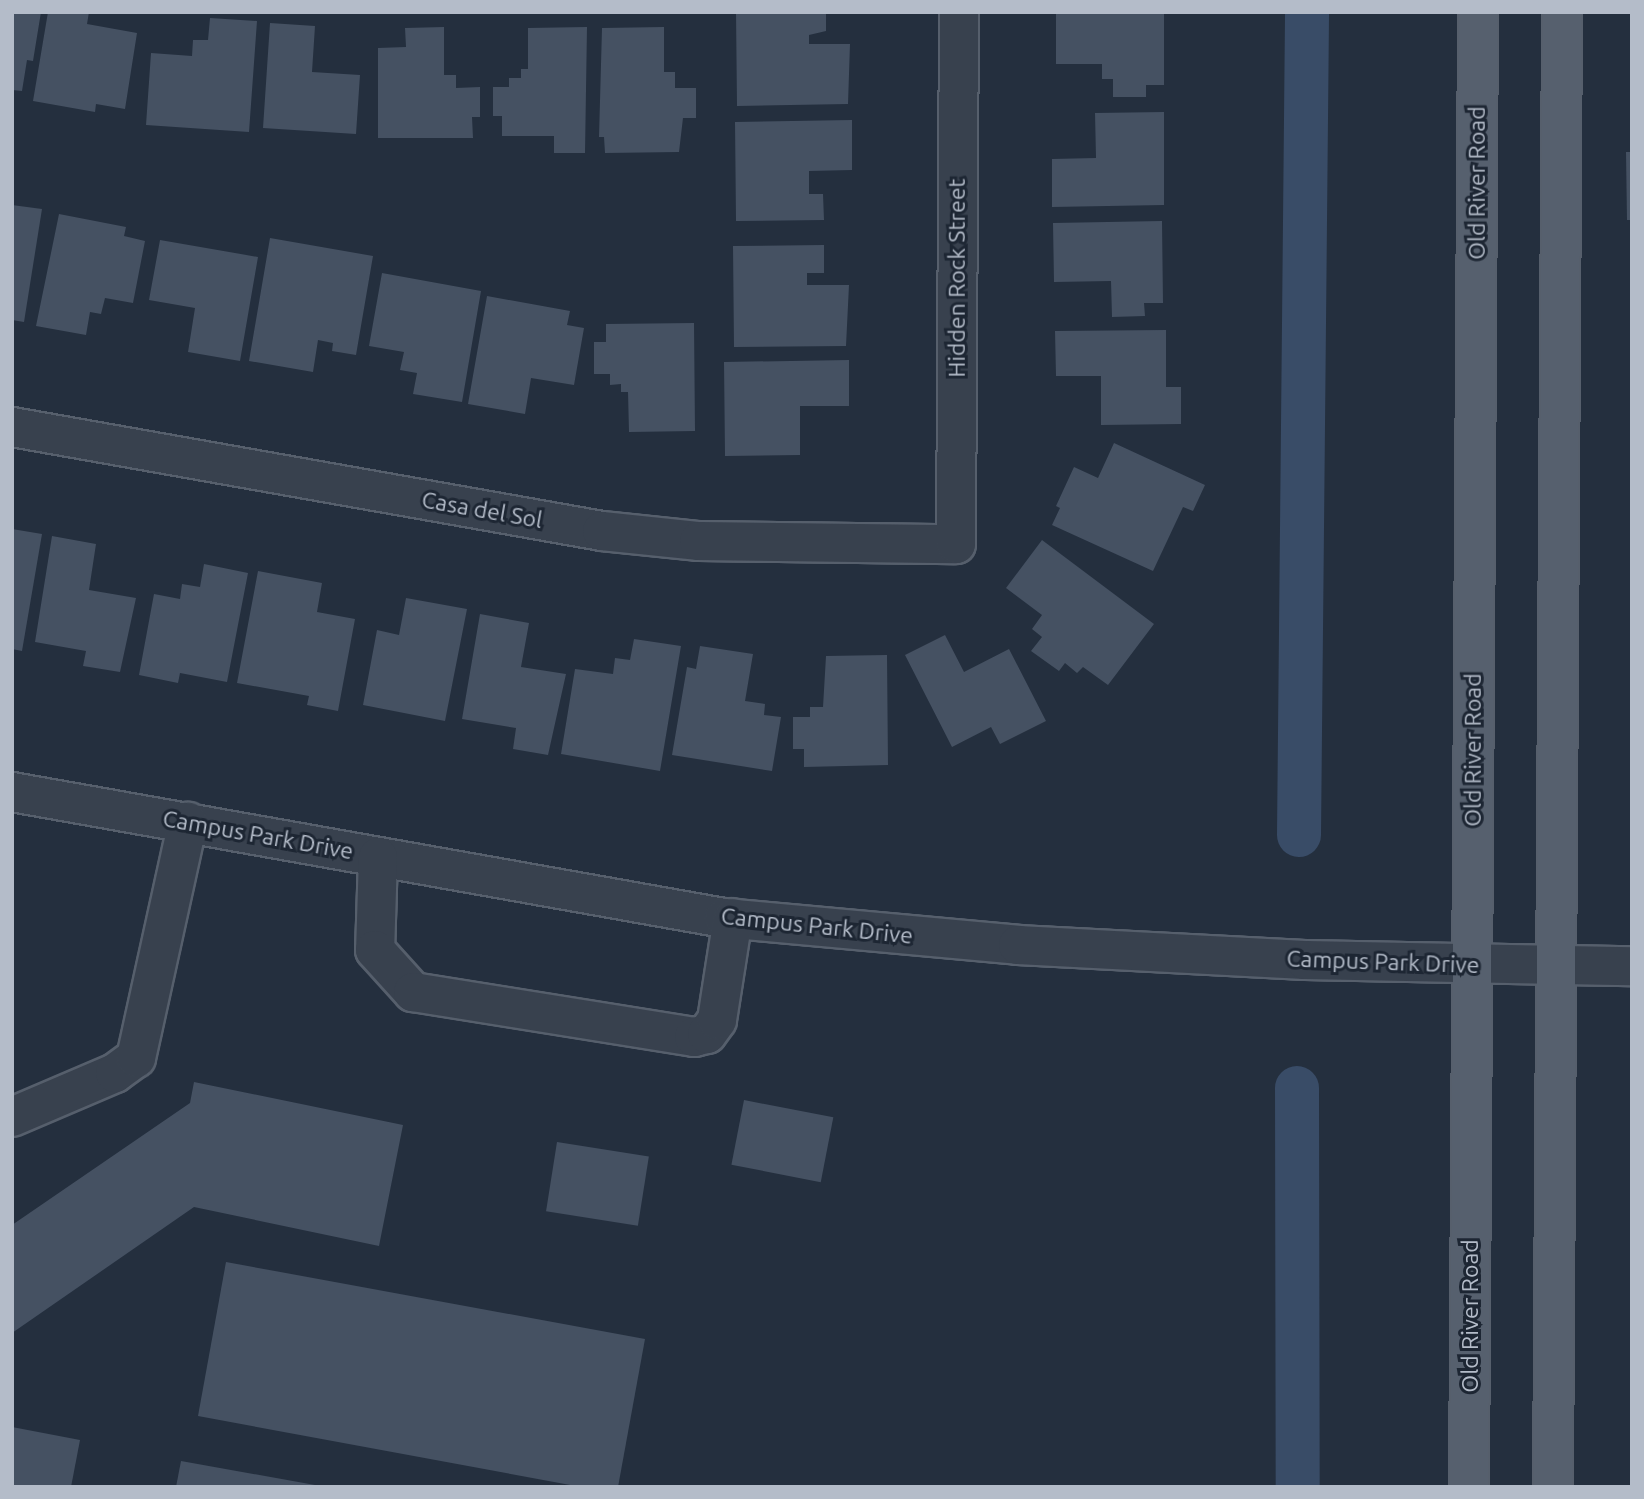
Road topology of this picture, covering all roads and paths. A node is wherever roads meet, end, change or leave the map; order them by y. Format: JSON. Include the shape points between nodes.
{"nodes":[{"id":1,"x":959,"y":12,"type":"edge"},
{"id":2,"x":1478,"y":12,"type":"edge"},
{"id":3,"x":1562,"y":12,"type":"edge"},
{"id":4,"x":12,"y":427,"type":"edge"},
{"id":5,"x":956,"y":544,"type":"joint"},
{"id":6,"x":12,"y":792,"type":"edge"},
{"id":7,"x":188,"y":822,"type":"junction"},
{"id":8,"x":377,"y":857,"type":"junction"},
{"id":9,"x":733,"y":918,"type":"junction"},
{"id":10,"x":1472,"y":966,"type":"junction"},
{"id":11,"x":1632,"y":966,"type":"edge"},
{"id":12,"x":1556,"y":967,"type":"junction"},
{"id":13,"x":12,"y":1117,"type":"edge"},
{"id":14,"x":1469,"y":1487,"type":"edge"},
{"id":15,"x":1553,"y":1487,"type":"edge"}],
"edges":[{"from":1,"to":5,"type":"street","name":"Hidden Rock Street"},
{"from":2,"to":10,"type":"main road","name":"Old River Road"},
{"from":3,"to":12,"type":"main road"},
{"from":4,"to":5,"type":"street","name":"Casa del Sol","via":[[602,531],[699,541]]},
{"from":6,"to":7,"type":"street","name":"Campus Park Drive"},
{"from":7,"to":8,"type":"street","name":"Campus Park Drive"},
{"from":7,"to":13,"type":"street","via":[[136,1058],[115,1073]]},
{"from":8,"to":9,"type":"street","name":"Campus Park Drive"},
{"from":8,"to":9,"type":"street","via":[[375,950],[414,992],[694,1037],[707,1034],[717,1020]]},
{"from":9,"to":10,"type":"street","name":"Campus Park Drive","via":[[1017,945]]},
{"from":10,"to":12,"type":"street","name":"Campus Park Drive"},
{"from":10,"to":14,"type":"main road","name":"Old River Road"},
{"from":11,"to":12,"type":"street","name":"Campus Park Drive"},
{"from":12,"to":15,"type":"main road"}]}
